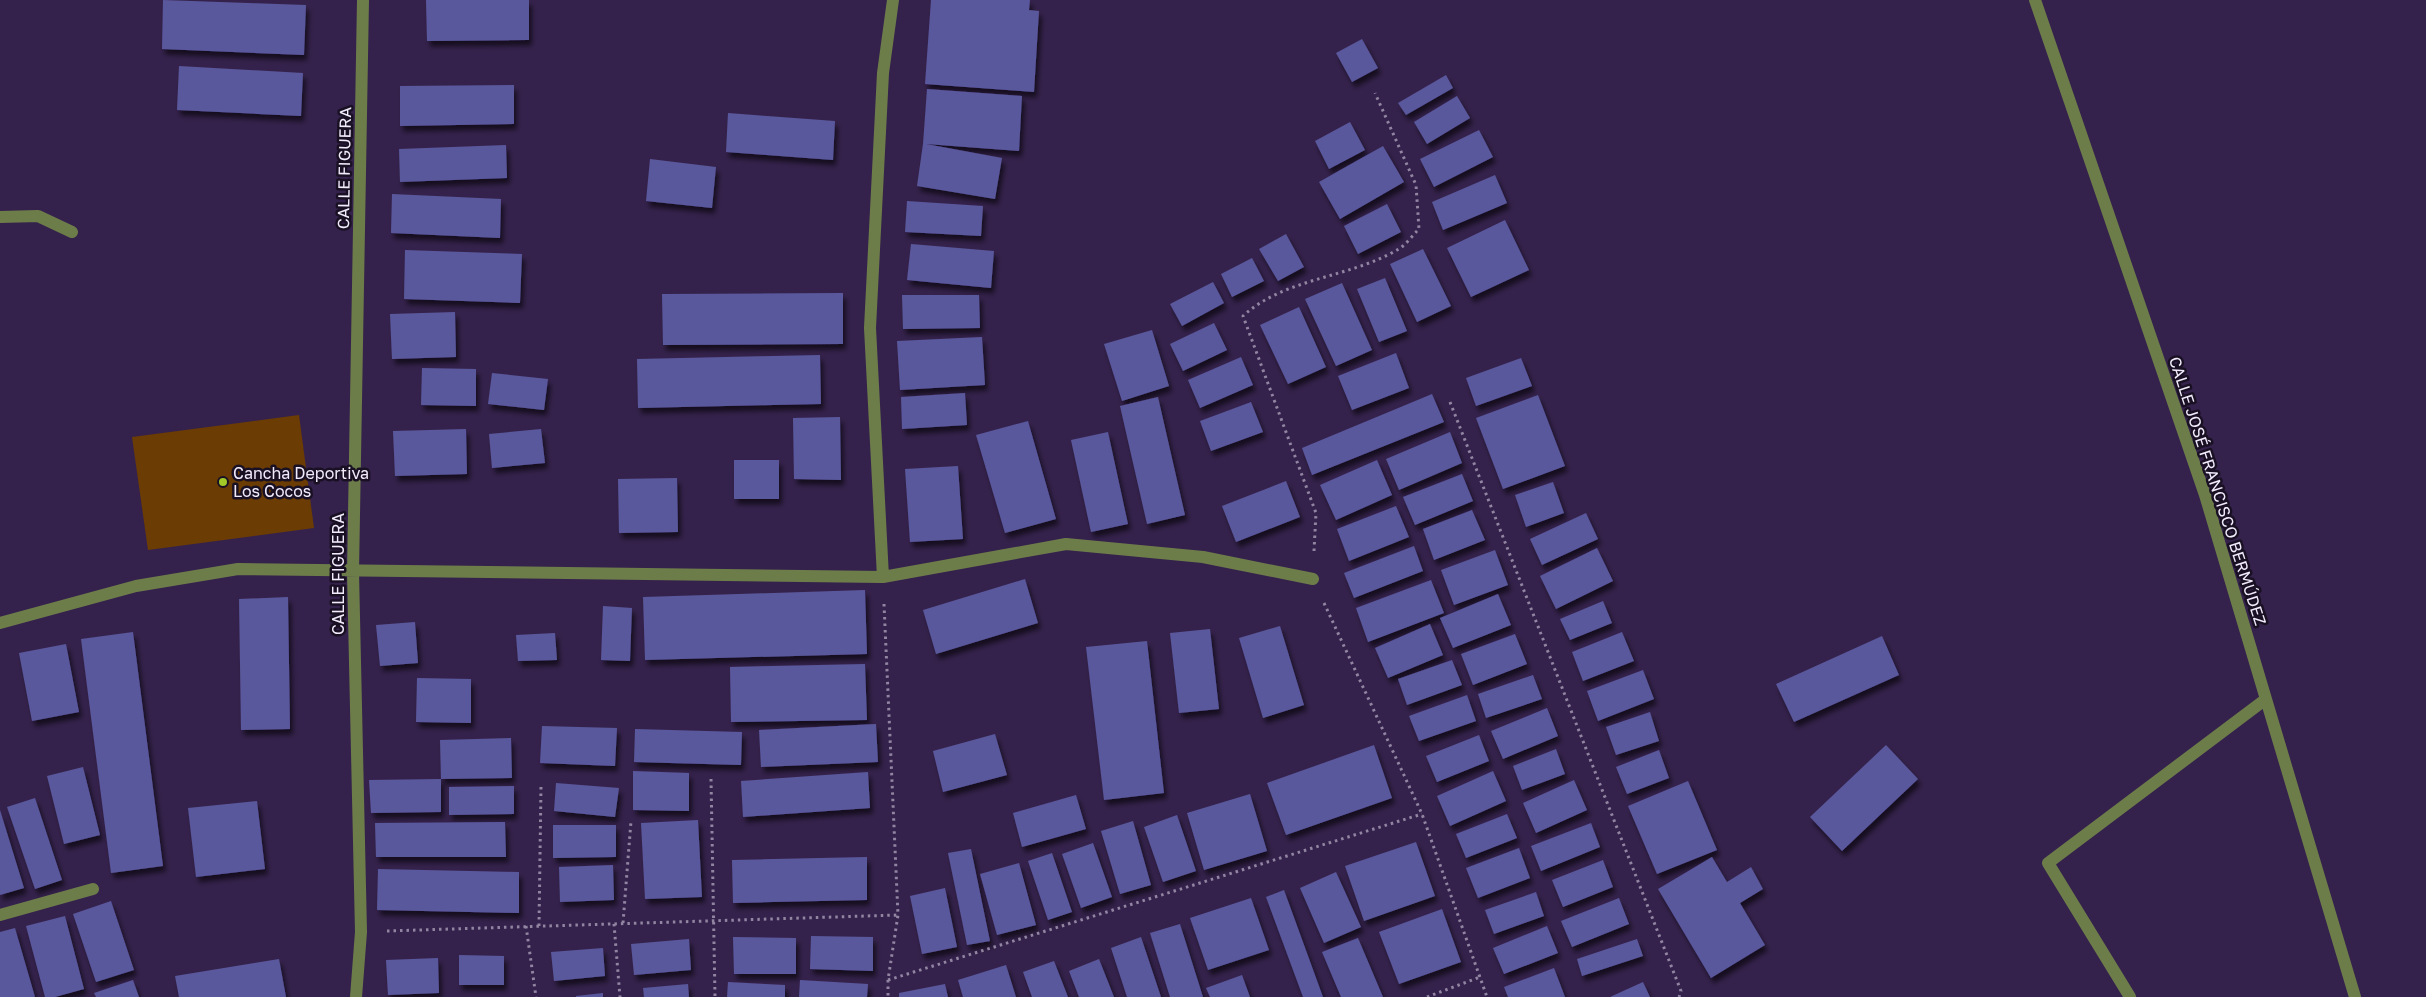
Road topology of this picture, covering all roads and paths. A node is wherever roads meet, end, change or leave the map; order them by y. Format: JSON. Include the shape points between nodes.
{"nodes":[{"id":1,"x":364,"y":0,"type":"edge"},
{"id":2,"x":893,"y":0,"type":"edge"},
{"id":3,"x":2035,"y":0,"type":"edge"},
{"id":4,"x":1375,"y":93,"type":"dead end"},
{"id":5,"x":0,"y":216,"type":"edge"},
{"id":6,"x":72,"y":232,"type":"dead end"},
{"id":7,"x":1450,"y":402,"type":"dead end"},
{"id":8,"x":353,"y":572,"type":"junction"},
{"id":9,"x":883,"y":577,"type":"junction"},
{"id":10,"x":1313,"y":579,"type":"junction"},
{"id":11,"x":0,"y":623,"type":"edge"},
{"id":12,"x":2266,"y":699,"type":"junction"},
{"id":13,"x":711,"y":779,"type":"dead end"},
{"id":14,"x":541,"y":786,"type":"dead end"},
{"id":15,"x":1422,"y":814,"type":"junction"},
{"id":16,"x":631,"y":821,"type":"dead end"},
{"id":17,"x":93,"y":889,"type":"dead end"},
{"id":18,"x":898,"y":914,"type":"junction"},
{"id":19,"x":0,"y":915,"type":"edge"},
{"id":20,"x":712,"y":920,"type":"junction"},
{"id":21,"x":623,"y":923,"type":"junction"},
{"id":22,"x":614,"y":924,"type":"junction"},
{"id":23,"x":526,"y":926,"type":"junction"},
{"id":24,"x":540,"y":926,"type":"junction"},
{"id":25,"x":361,"y":932,"type":"junction"},
{"id":26,"x":1480,"y":977,"type":"junction"},
{"id":27,"x":888,"y":980,"type":"junction"},
{"id":28,"x":356,"y":997,"type":"edge"},
{"id":29,"x":536,"y":997,"type":"edge"},
{"id":30,"x":620,"y":997,"type":"edge"},
{"id":31,"x":715,"y":997,"type":"edge"},
{"id":32,"x":888,"y":997,"type":"edge"},
{"id":33,"x":1427,"y":997,"type":"edge"},
{"id":34,"x":1486,"y":997,"type":"edge"},
{"id":35,"x":1679,"y":997,"type":"edge"},
{"id":36,"x":2130,"y":997,"type":"edge"},
{"id":37,"x":2355,"y":997,"type":"edge"}],
"edges":[{"from":1,"to":8,"type":"street","name":"CALLE FIGUERA"},
{"from":2,"to":9,"type":"street","via":[[883,73],[870,328]]},
{"from":3,"to":12,"type":"street","name":"CALLE JOSÉ FRANCISCO BERMÚDEZ","via":[[2205,496]]},
{"from":4,"to":10,"type":"path","via":[[1416,185],[1419,229],[1398,250],[1355,269],[1257,303],[1243,316],[1316,513]]},
{"from":5,"to":6,"type":"street","via":[[38,216]]},
{"from":7,"to":35,"type":"path","via":[[1681,991]]},
{"from":8,"to":9,"type":"street"},
{"from":8,"to":11,"type":"street","via":[[238,569],[136,586]]},
{"from":8,"to":25,"type":"street","name":"CALLE FIGUERA"},
{"from":9,"to":10,"type":"street","via":[[1066,544],[1203,557]]},
{"from":9,"to":18,"type":"path"},
{"from":10,"to":15,"type":"path"},
{"from":12,"to":36,"type":"street","via":[[2048,863]]},
{"from":12,"to":37,"type":"street","name":"CALLE JOSÉ FRANCISCO BERMÚDEZ"},
{"from":13,"to":20,"type":"path"},
{"from":14,"to":24,"type":"path"},
{"from":15,"to":26,"type":"path"},
{"from":15,"to":27,"type":"path"},
{"from":16,"to":21,"type":"path"},
{"from":17,"to":19,"type":"street"},
{"from":18,"to":20,"type":"path"},
{"from":18,"to":27,"type":"path"},
{"from":20,"to":21,"type":"path"},
{"from":20,"to":31,"type":"path"},
{"from":21,"to":22,"type":"path"},
{"from":22,"to":24,"type":"path"},
{"from":22,"to":30,"type":"path"},
{"from":23,"to":24,"type":"path"},
{"from":23,"to":25,"type":"path"},
{"from":23,"to":29,"type":"path"},
{"from":25,"to":28,"type":"street","name":"CALLE FIGUERA"},
{"from":26,"to":33,"type":"path"},
{"from":26,"to":34,"type":"path"},
{"from":27,"to":32,"type":"path"}]}
